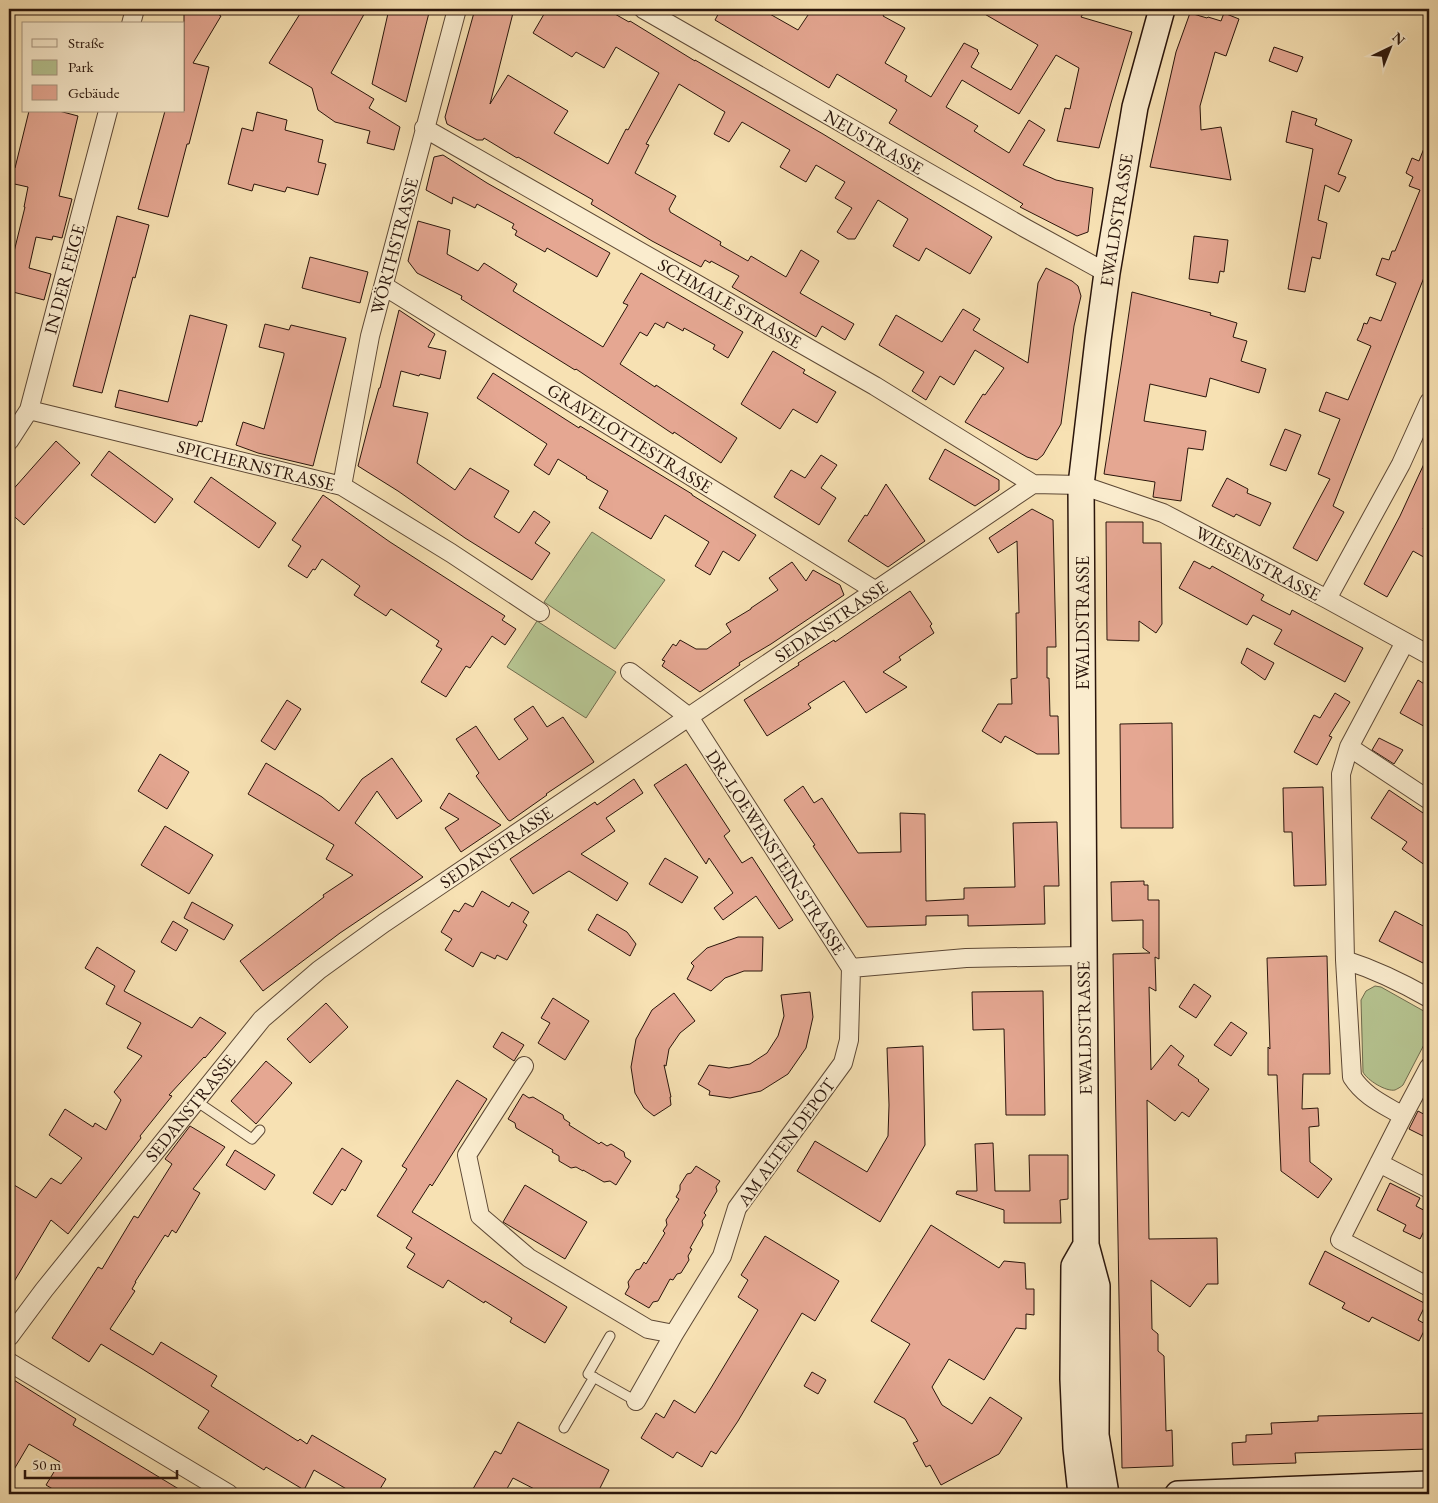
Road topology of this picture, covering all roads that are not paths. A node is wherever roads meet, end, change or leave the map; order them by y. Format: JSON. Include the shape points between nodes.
{"nodes":[{"id":1,"x":134,"y":9,"type":"edge"},
{"id":2,"x":457,"y":9,"type":"edge"},
{"id":3,"x":642,"y":9,"type":"edge"},
{"id":4,"x":1162,"y":9,"type":"edge"},
{"id":5,"x":131,"y":22,"type":"edge"},
{"id":6,"x":108,"y":112,"type":"edge"},
{"id":7,"x":424,"y":128,"type":"junction"},
{"id":8,"x":1107,"y":273,"type":"junction"},
{"id":9,"x":384,"y":286,"type":"junction"},
{"id":10,"x":1429,"y":402,"type":"edge"},
{"id":11,"x":29,"y":410,"type":"junction"},
{"id":12,"x":9,"y":441,"type":"edge"},
{"id":13,"x":1033,"y":484,"type":"junction"},
{"id":14,"x":342,"y":486,"type":"junction"},
{"id":15,"x":1081,"y":486,"type":"junction"},
{"id":16,"x":876,"y":591,"type":"junction"},
{"id":17,"x":1327,"y":599,"type":"junction"},
{"id":18,"x":540,"y":612,"type":"dead end"},
{"id":19,"x":1406,"y":642,"type":"junction"},
{"id":20,"x":1429,"y":655,"type":"edge"},
{"id":21,"x":630,"y":672,"type":"dead end"},
{"id":22,"x":688,"y":717,"type":"junction"},
{"id":23,"x":1349,"y":747,"type":"junction"},
{"id":24,"x":1429,"y":800,"type":"edge"},
{"id":25,"x":1083,"y":956,"type":"junction"},
{"id":26,"x":1346,"y":960,"type":"junction"},
{"id":27,"x":851,"y":968,"type":"junction"},
{"id":28,"x":1429,"y":998,"type":"edge"},
{"id":29,"x":524,"y":1066,"type":"dead end"},
{"id":30,"x":1429,"y":1067,"type":"edge"},
{"id":31,"x":1424,"y":1089,"type":"edge"},
{"id":32,"x":196,"y":1101,"type":"junction"},
{"id":33,"x":1403,"y":1116,"type":"junction"},
{"id":34,"x":260,"y":1130,"type":"dead end"},
{"id":35,"x":1379,"y":1163,"type":"junction"},
{"id":36,"x":1429,"y":1189,"type":"edge"},
{"id":37,"x":1086,"y":1245,"type":"junction"},
{"id":38,"x":1429,"y":1287,"type":"edge"},
{"id":39,"x":674,"y":1334,"type":"junction"},
{"id":40,"x":610,"y":1336,"type":"dead end"},
{"id":41,"x":9,"y":1337,"type":"edge"},
{"id":42,"x":9,"y":1362,"type":"edge"},
{"id":43,"x":594,"y":1378,"type":"junction"},
{"id":44,"x":636,"y":1401,"type":"joint"},
{"id":45,"x":564,"y":1428,"type":"dead end"},
{"id":46,"x":1429,"y":1484,"type":"edge"},
{"id":47,"x":229,"y":1494,"type":"edge"},
{"id":48,"x":1081,"y":1494,"type":"edge"},
{"id":49,"x":1106,"y":1494,"type":"edge"},
{"id":50,"x":1178,"y":1494,"type":"edge"}],
"edges":[{"from":1,"to":5,"type":"street"},
{"from":2,"to":7,"type":"street","name":"WÖRTHSTRASSE"},
{"from":3,"to":8,"type":"street","name":"NEUSTRASSE"},
{"from":4,"to":8,"type":"main road","name":"EWALDSTRASSE","via":[[1135,107]]},
{"from":6,"to":11,"type":"street","name":"IN DER FEIGE"},
{"from":7,"to":9,"type":"street","name":"WÖRTHSTRASSE"},
{"from":7,"to":13,"type":"street","name":"SCHMALE STRASSE","via":[[875,386]]},
{"from":8,"to":15,"type":"main road","name":"EWALDSTRASSE"},
{"from":9,"to":14,"type":"street","name":"WÖRTHSTRASSE","via":[[370,336]]},
{"from":9,"to":16,"type":"street","name":"GRAVELOTTESTRASSE"},
{"from":10,"to":17,"type":"street","via":[[1401,464]]},
{"from":11,"to":12,"type":"street","name":"IN DER FEIGE"},
{"from":11,"to":14,"type":"street","name":"SPICHERNSTRASSE"},
{"from":13,"to":15,"type":"street"},
{"from":13,"to":16,"type":"street","name":"SEDANSTRASSE"},
{"from":14,"to":18,"type":"street","name":"SPICHERNSTRASSE"},
{"from":15,"to":17,"type":"street","name":"WIESENSTRASSE","via":[[1163,513]]},
{"from":15,"to":25,"type":"main road","name":"EWALDSTRASSE"},
{"from":16,"to":22,"type":"street","name":"SEDANSTRASSE"},
{"from":17,"to":19,"type":"street","name":"WIESENSTRASSE"},
{"from":19,"to":20,"type":"street","name":"WIESENSTRASSE"},
{"from":19,"to":23,"type":"street"},
{"from":21,"to":22,"type":"street"},
{"from":22,"to":27,"type":"street","name":"DR.-LOEWENSTEIN-STRASSE"},
{"from":22,"to":32,"type":"street","name":"SEDANSTRASSE","via":[[319,970],[262,1019]]},
{"from":23,"to":24,"type":"street"},
{"from":23,"to":26,"type":"street","via":[[1341,774]]},
{"from":25,"to":27,"type":"street","name":"DR.-LOEWENSTEIN-STRASSE","via":[[966,958]]},
{"from":25,"to":37,"type":"main road","name":"EWALDSTRASSE"},
{"from":26,"to":28,"type":"street","via":[[1376,970]]},
{"from":26,"to":33,"type":"street","via":[[1352,1077],[1360,1089]]},
{"from":27,"to":39,"type":"street","name":"AM ALTEN DEPOT","via":[[849,1040],[843,1063],[737,1208],[722,1256]]},
{"from":29,"to":39,"type":"street","via":[[467,1155],[480,1216],[529,1258],[648,1329]]},
{"from":30,"to":31,"type":"street"},
{"from":31,"to":33,"type":"street"},
{"from":32,"to":34,"type":"lane","via":[[252,1139]]},
{"from":32,"to":41,"type":"street","name":"SEDANSTRASSE"},
{"from":33,"to":35,"type":"street"},
{"from":35,"to":36,"type":"street"},
{"from":35,"to":38,"type":"street","via":[[1340,1240]]},
{"from":37,"to":48,"type":"main road","name":"EWALDSTRASSE","via":[[1074,1266],[1073,1379]]},
{"from":37,"to":49,"type":"main road","name":"EWALDSTRASSE","via":[[1098,1286],[1096,1435]]},
{"from":39,"to":44,"type":"street","name":"AM ALTEN DEPOT"},
{"from":40,"to":43,"type":"lane","via":[[588,1374]]},
{"from":42,"to":47,"type":"street"},
{"from":43,"to":44,"type":"lane"},
{"from":43,"to":45,"type":"lane"},
{"from":46,"to":50,"type":"main road"}]}
